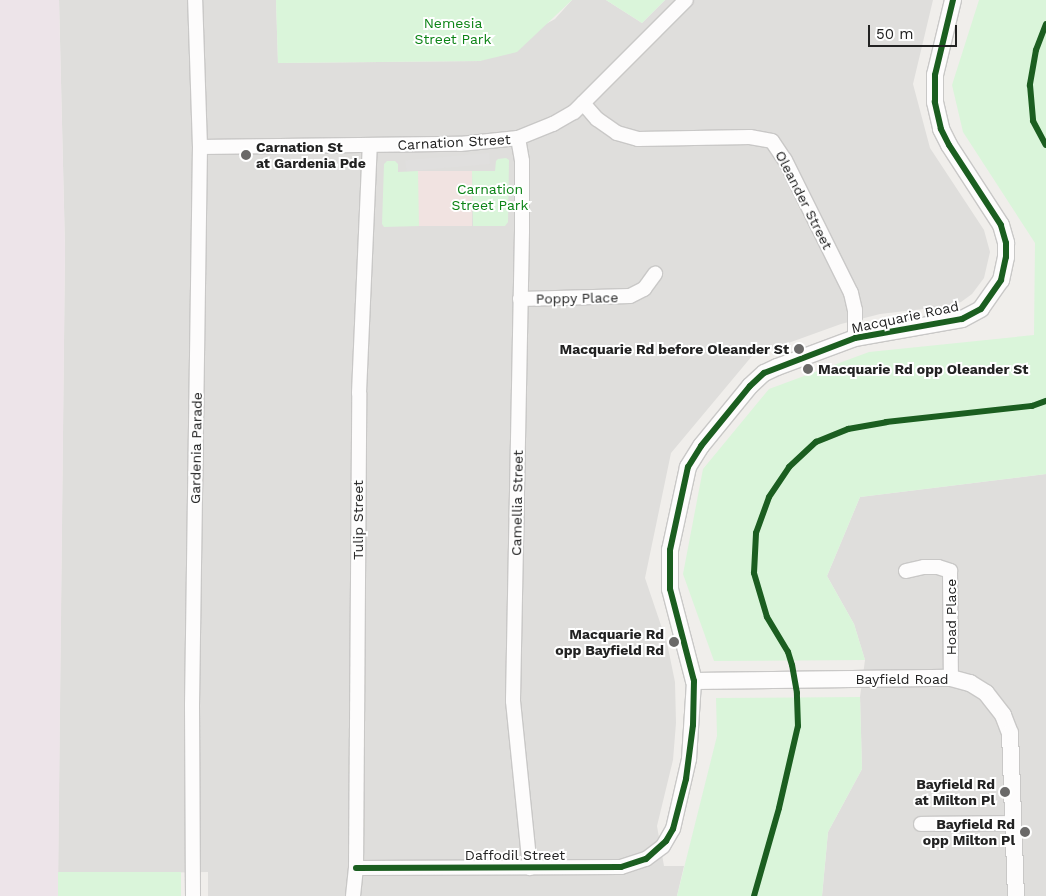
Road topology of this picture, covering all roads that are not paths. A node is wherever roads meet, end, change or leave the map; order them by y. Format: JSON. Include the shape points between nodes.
{"nodes":[{"id":1,"x":195,"y":0,"type":"edge"},
{"id":2,"x":686,"y":0,"type":"edge"},
{"id":3,"x":953,"y":0,"type":"edge"},
{"id":4,"x":583,"y":103,"type":"junction"},
{"id":5,"x":518,"y":138,"type":"junction"},
{"id":6,"x":370,"y":145,"type":"junction"},
{"id":7,"x":200,"y":146,"type":"junction"},
{"id":8,"x":655,"y":274,"type":"dead end"},
{"id":9,"x":520,"y":299,"type":"junction"},
{"id":10,"x":855,"y":338,"type":"junction"},
{"id":11,"x":906,"y":571,"type":"dead end"},
{"id":12,"x":951,"y":678,"type":"junction"},
{"id":13,"x":694,"y":681,"type":"junction"},
{"id":14,"x":1014,"y":823,"type":"junction"},
{"id":15,"x":921,"y":824,"type":"dead end"},
{"id":16,"x":666,"y":841,"type":"joint"},
{"id":17,"x":356,"y":868,"type":"junction"},
{"id":18,"x":530,"y":868,"type":"junction"},
{"id":19,"x":193,"y":896,"type":"edge"},
{"id":20,"x":353,"y":896,"type":"edge"},
{"id":21,"x":1016,"y":896,"type":"edge"}],
"edges":[{"from":1,"to":7,"type":"street","name":"Gardenia Parade"},
{"from":2,"to":4,"type":"street","name":"Carnation Street"},
{"from":3,"to":10,"type":"street","name":"Macquarie Road","via":[[935,75],[935,102],[949,145],[1002,225],[1006,243],[1001,280],[986,303],[962,319]]},
{"from":4,"to":5,"type":"street","name":"Carnation Street","via":[[553,124]]},
{"from":4,"to":10,"type":"street","name":"Oleander Street","via":[[597,119],[618,133],[638,139],[750,138],[772,141],[779,149],[851,293]]},
{"from":5,"to":6,"type":"street","name":"Carnation Street","via":[[482,143]]},
{"from":5,"to":9,"type":"street","name":"Camellia Street","via":[[522,161]]},
{"from":6,"to":7,"type":"street","name":"Carnation Street"},
{"from":6,"to":17,"type":"street","name":"Tulip Street","via":[[359,393]]},
{"from":7,"to":19,"type":"street","name":"Gardenia Parade","via":[[192,706]]},
{"from":8,"to":9,"type":"street","name":"Poppy Place","via":[[644,289],[630,296]]},
{"from":9,"to":18,"type":"street","name":"Camellia Street","via":[[512,701]]},
{"from":10,"to":13,"type":"street","name":"Macquarie Road","via":[[764,373],[701,446],[688,467],[672,541],[670,589]]},
{"from":11,"to":12,"type":"street","name":"Hoad Place","via":[[938,567],[950,571]]},
{"from":12,"to":13,"type":"street","name":"Bayfield Road"},
{"from":12,"to":14,"type":"street","name":"Bayfield Road","via":[[970,683],[986,693],[1008,723],[1012,743]]},
{"from":13,"to":16,"type":"street","name":"Macquarie Road","via":[[688,767],[673,829]]},
{"from":14,"to":15,"type":"street"},
{"from":14,"to":21,"type":"street","name":"Bayfield Road"},
{"from":16,"to":18,"type":"street","name":"Daffodil Street","via":[[646,859],[628,866]]},
{"from":17,"to":18,"type":"street","name":"Daffodil Street"},
{"from":17,"to":20,"type":"street","name":"Tulip Street"}]}
